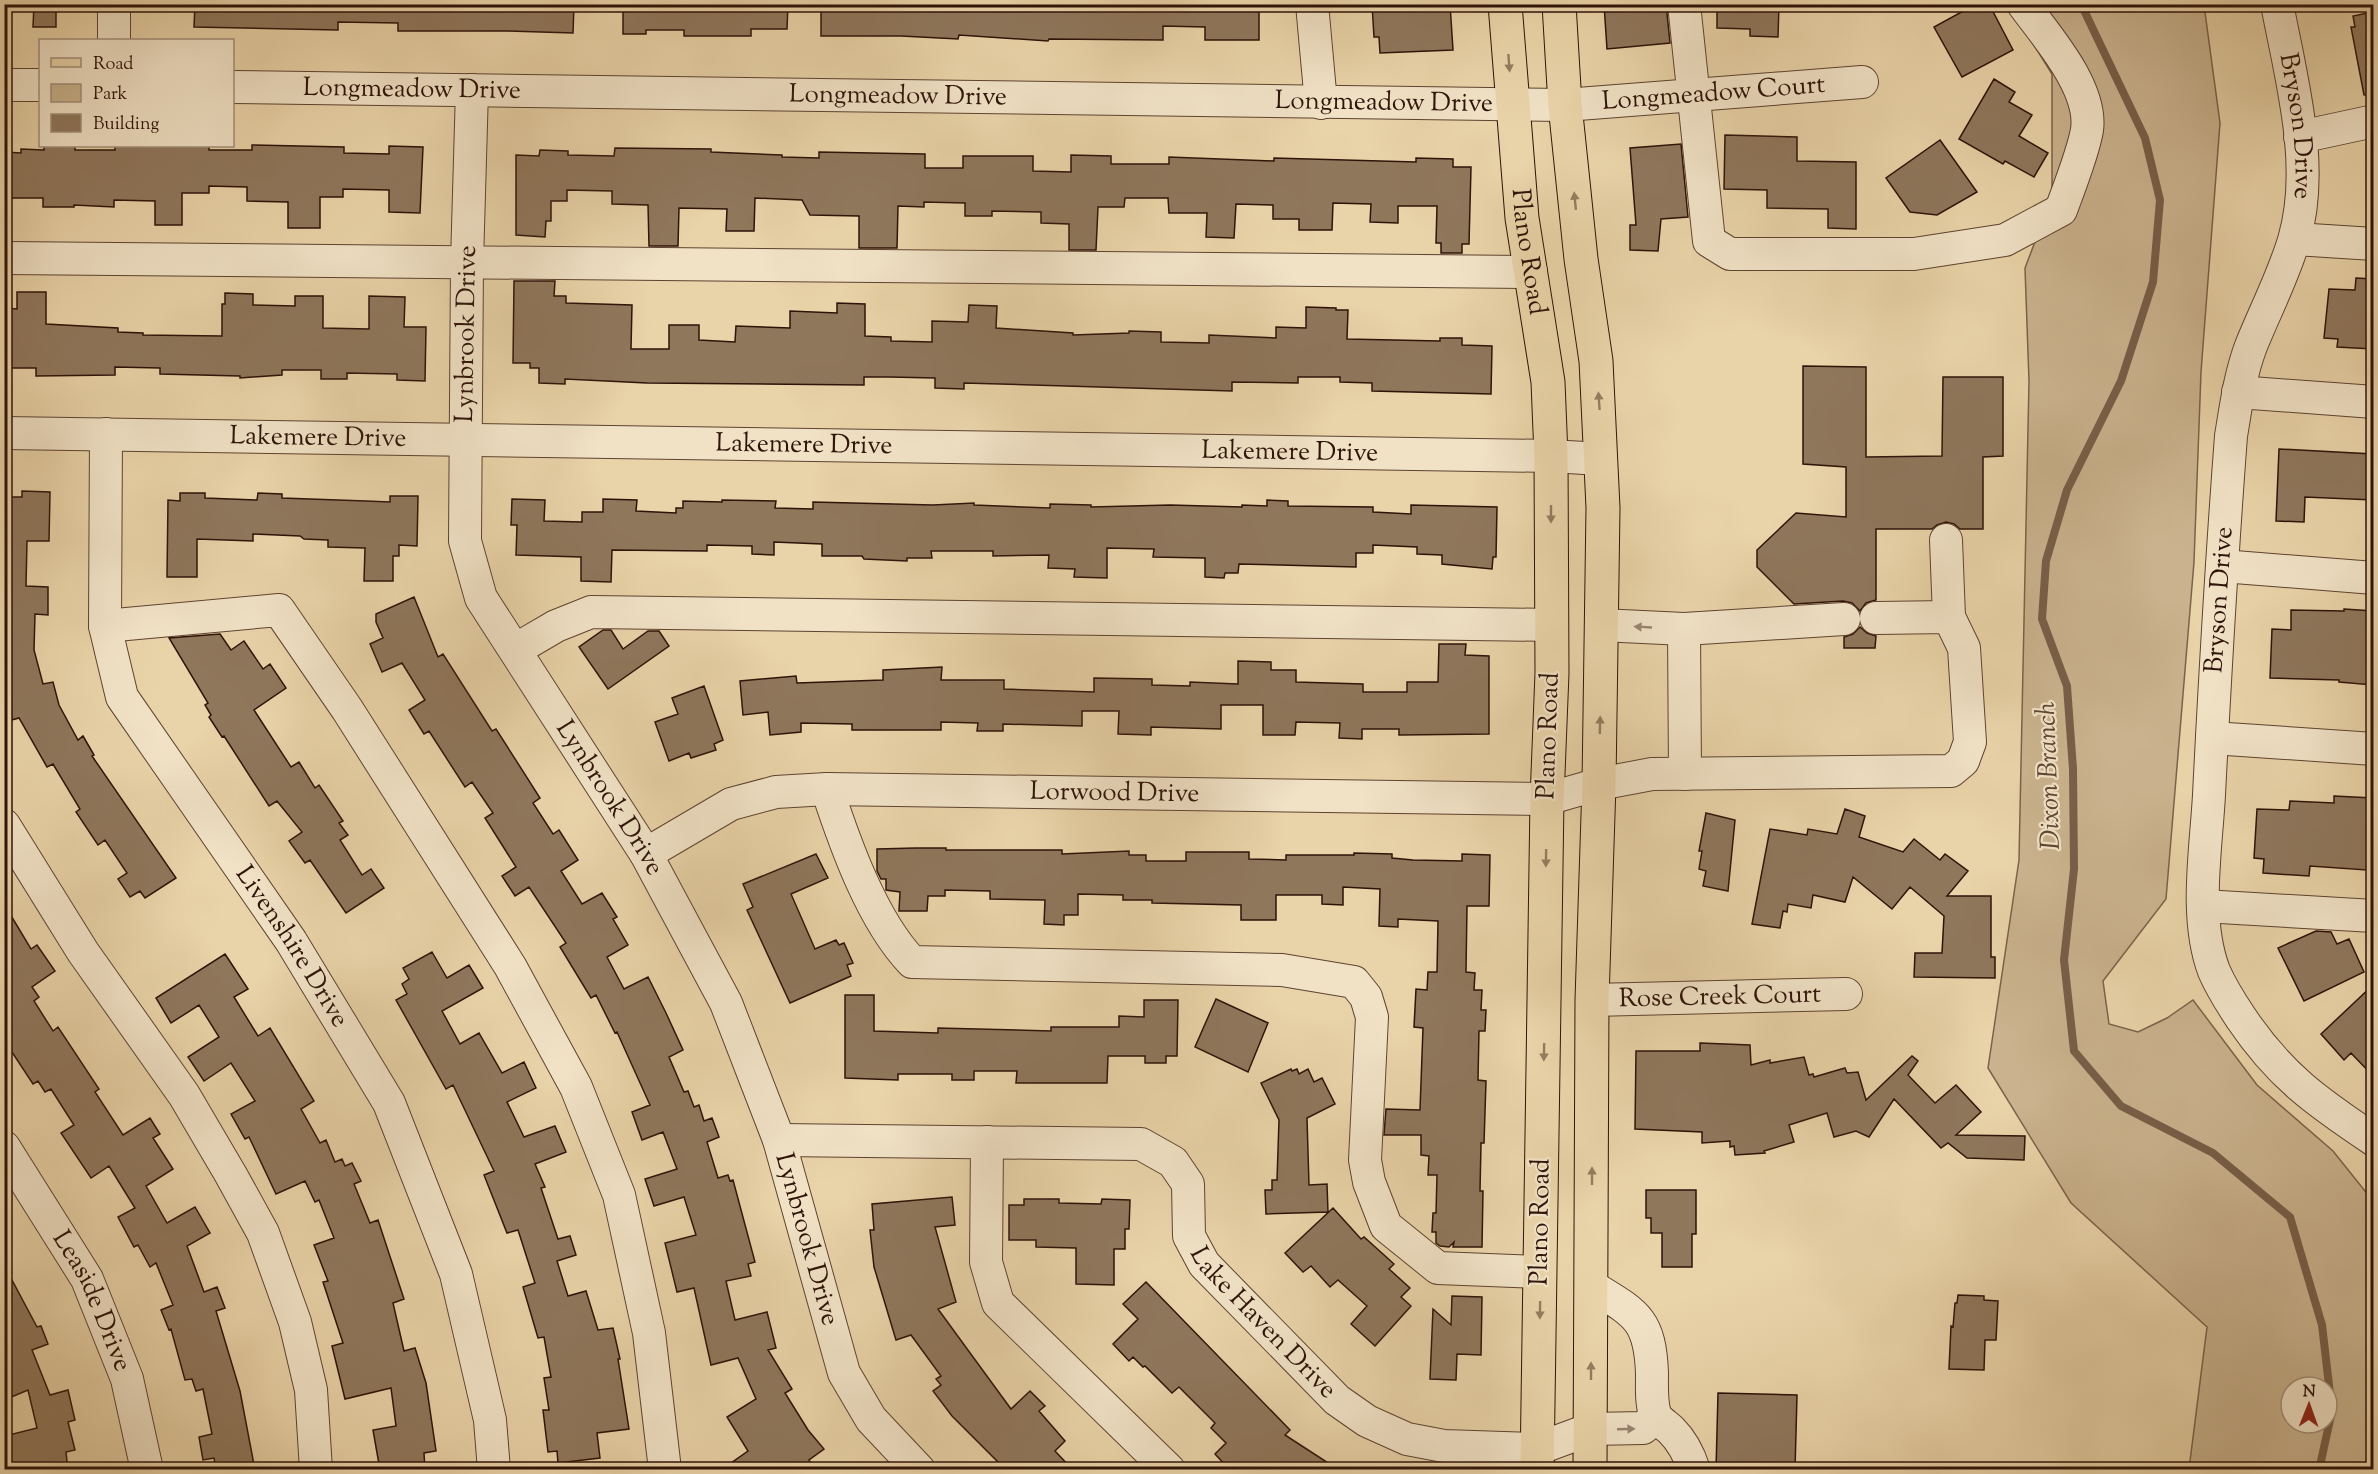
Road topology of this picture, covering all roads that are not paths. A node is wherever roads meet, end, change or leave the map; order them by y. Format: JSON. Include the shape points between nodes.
{"nodes":[{"id":1,"x":114,"y":4,"type":"edge"},
{"id":2,"x":1312,"y":4,"type":"edge"},
{"id":3,"x":1505,"y":4,"type":"edge"},
{"id":4,"x":1558,"y":4,"type":"edge"},
{"id":5,"x":1684,"y":4,"type":"edge"},
{"id":6,"x":2023,"y":4,"type":"edge"},
{"id":7,"x":2277,"y":4,"type":"edge"},
{"id":8,"x":114,"y":39,"type":"edge"},
{"id":9,"x":1862,"y":82,"type":"dead end"},
{"id":10,"x":4,"y":85,"type":"edge"},
{"id":11,"x":39,"y":85,"type":"edge"},
{"id":12,"x":234,"y":87,"type":"edge"},
{"id":13,"x":472,"y":90,"type":"junction"},
{"id":14,"x":1694,"y":95,"type":"junction"},
{"id":15,"x":1321,"y":103,"type":"junction"},
{"id":16,"x":1512,"y":104,"type":"junction"},
{"id":17,"x":1565,"y":105,"type":"junction"},
{"id":18,"x":2373,"y":121,"type":"edge"},
{"id":19,"x":2301,"y":137,"type":"junction"},
{"id":20,"x":2295,"y":239,"type":"junction"},
{"id":21,"x":2373,"y":244,"type":"edge"},
{"id":22,"x":4,"y":258,"type":"edge"},
{"id":23,"x":467,"y":262,"type":"junction"},
{"id":24,"x":1531,"y":272,"type":"junction"},
{"id":25,"x":2238,"y":392,"type":"junction"},
{"id":26,"x":2373,"y":402,"type":"edge"},
{"id":27,"x":4,"y":433,"type":"edge"},
{"id":28,"x":106,"y":434,"type":"junction"},
{"id":29,"x":466,"y":439,"type":"junction"},
{"id":30,"x":1551,"y":456,"type":"junction"},
{"id":31,"x":1601,"y":459,"type":"junction"},
{"id":32,"x":1946,"y":540,"type":"dead end"},
{"id":33,"x":2222,"y":566,"type":"junction"},
{"id":34,"x":2373,"y":578,"type":"edge"},
{"id":35,"x":1949,"y":617,"type":"junction"},
{"id":36,"x":1876,"y":618,"type":"dead end"},
{"id":37,"x":1844,"y":619,"type":"dead end"},
{"id":38,"x":1552,"y":625,"type":"junction"},
{"id":39,"x":1601,"y":625,"type":"junction"},
{"id":40,"x":105,"y":626,"type":"junction"},
{"id":41,"x":1684,"y":629,"type":"junction"},
{"id":42,"x":515,"y":650,"type":"junction"},
{"id":43,"x":2212,"y":738,"type":"junction"},
{"id":44,"x":2373,"y":749,"type":"edge"},
{"id":45,"x":1685,"y":774,"type":"junction"},
{"id":46,"x":1599,"y":784,"type":"junction"},
{"id":47,"x":827,"y":789,"type":"junction"},
{"id":48,"x":1547,"y":799,"type":"junction"},
{"id":49,"x":4,"y":825,"type":"edge"},
{"id":50,"x":646,"y":854,"type":"junction"},
{"id":51,"x":2203,"y":906,"type":"junction"},
{"id":52,"x":2373,"y":916,"type":"edge"},
{"id":53,"x":1846,"y":994,"type":"dead end"},
{"id":54,"x":1592,"y":999,"type":"junction"},
{"id":55,"x":779,"y":1140,"type":"junction"},
{"id":56,"x":2373,"y":1140,"type":"edge"},
{"id":57,"x":987,"y":1142,"type":"junction"},
{"id":58,"x":4,"y":1148,"type":"edge"},
{"id":59,"x":1540,"y":1272,"type":"junction"},
{"id":60,"x":1591,"y":1286,"type":"junction"},
{"id":61,"x":1656,"y":1417,"type":"junction"},
{"id":62,"x":1591,"y":1430,"type":"junction"},
{"id":63,"x":1537,"y":1460,"type":"edge"},
{"id":64,"x":147,"y":1470,"type":"edge"},
{"id":65,"x":316,"y":1470,"type":"edge"},
{"id":66,"x":494,"y":1470,"type":"edge"},
{"id":67,"x":665,"y":1470,"type":"edge"},
{"id":68,"x":919,"y":1470,"type":"edge"},
{"id":69,"x":1169,"y":1470,"type":"edge"},
{"id":70,"x":1590,"y":1470,"type":"edge"},
{"id":71,"x":1694,"y":1470,"type":"edge"}],
"edges":[{"from":1,"to":8,"type":"street"},
{"from":2,"to":15,"type":"street"},
{"from":3,"to":16,"type":"main road","name":"Plano Road","one_way":true},
{"from":4,"to":17,"type":"main road","name":"Plano Road"},
{"from":5,"to":14,"type":"street"},
{"from":6,"to":14,"type":"street","via":[[2083,94],[2087,129],[2061,210],[2005,240],[1914,254],[1730,254],[1709,241]]},
{"from":7,"to":19,"type":"street","name":"Bryson Drive"},
{"from":9,"to":14,"type":"street","name":"Longmeadow Court"},
{"from":10,"to":11,"type":"street"},
{"from":12,"to":13,"type":"street","name":"Longmeadow Drive"},
{"from":13,"to":15,"type":"street","name":"Longmeadow Drive"},
{"from":13,"to":23,"type":"street","name":"Lynbrook Drive"},
{"from":14,"to":17,"type":"street","name":"Longmeadow Court"},
{"from":15,"to":16,"type":"street","name":"Longmeadow Drive"},
{"from":16,"to":17,"type":"street","name":"Longmeadow Drive"},
{"from":16,"to":24,"type":"main road","name":"Plano Road"},
{"from":31,"to":17,"type":"main road","name":"Plano Road","one_way":true,"via":[[1596,361]]},
{"from":18,"to":19,"type":"street"},
{"from":19,"to":20,"type":"street","name":"Bryson Drive","via":[[2302,196]]},
{"from":20,"to":21,"type":"street"},
{"from":20,"to":25,"type":"street","name":"Bryson Drive","via":[[2250,348]]},
{"from":22,"to":23,"type":"street"},
{"from":23,"to":24,"type":"street"},
{"from":23,"to":29,"type":"street","name":"Lynbrook Drive"},
{"from":24,"to":30,"type":"main road","name":"Plano Road","via":[[1548,382]]},
{"from":25,"to":26,"type":"street"},
{"from":25,"to":33,"type":"street","name":"Bryson Drive"},
{"from":27,"to":28,"type":"street","name":"Lakemere Drive"},
{"from":28,"to":29,"type":"street","name":"Lakemere Drive"},
{"from":28,"to":40,"type":"street","name":"Livenshire Drive"},
{"from":29,"to":30,"type":"street","name":"Lakemere Drive"},
{"from":29,"to":42,"type":"street","name":"Lynbrook Drive","via":[[465,541],[481,598]]},
{"from":30,"to":31,"type":"street","name":"Lakemere Drive"},
{"from":30,"to":38,"type":"main road","name":"Plano Road","one_way":true},
{"from":31,"to":39,"type":"main road","name":"Plano Road"},
{"from":32,"to":35,"type":"street"},
{"from":33,"to":34,"type":"street"},
{"from":33,"to":43,"type":"street","name":"Bryson Drive"},
{"from":35,"to":36,"type":"street"},
{"from":35,"to":45,"type":"street","name":"Lorwood Drive","via":[[1964,648],[1970,742],[1963,761],[1951,771]]},
{"from":37,"to":41,"type":"street"},
{"from":38,"to":42,"type":"street","via":[[591,612],[556,626]]},
{"from":38,"to":48,"type":"main road","name":"Plano Road"},
{"from":41,"to":39,"type":"street","one_way":true},
{"from":46,"to":39,"type":"main road","name":"Plano Road","one_way":true},
{"from":40,"to":66,"type":"street","name":"Livenshire Drive","via":[[122,697],[291,941],[389,1104],[456,1274],[490,1420]]},
{"from":40,"to":67,"type":"street","via":[[279,610],[347,709],[510,966],[576,1088],[619,1195],[649,1333]]},
{"from":41,"to":45,"type":"street"},
{"from":42,"to":50,"type":"street","name":"Lynbrook Drive"},
{"from":43,"to":44,"type":"street"},
{"from":43,"to":51,"type":"street","name":"Bryson Drive"},
{"from":45,"to":46,"type":"street","name":"Lorwood Drive","via":[[1652,774]]},
{"from":46,"to":48,"type":"street","name":"Lorwood Drive"},
{"from":46,"to":54,"type":"main road","name":"Plano Road"},
{"from":47,"to":48,"type":"street","name":"Lorwood Drive"},
{"from":47,"to":50,"type":"street","name":"Lorwood Drive","via":[[776,792],[731,804]]},
{"from":47,"to":59,"type":"street","via":[[839,828],[884,927],[912,962],[1281,970],[1354,982],[1366,997],[1372,1017],[1365,1160],[1386,1226],[1438,1268]]},
{"from":48,"to":59,"type":"main road","name":"Plano Road","one_way":true},
{"from":49,"to":65,"type":"street","via":[[83,952],[184,1095],[263,1233],[295,1322],[311,1390]]},
{"from":50,"to":55,"type":"street","name":"Lynbrook Drive","via":[[726,1003]]},
{"from":51,"to":52,"type":"street"},
{"from":51,"to":56,"type":"street","name":"Bryson Drive","via":[[2205,936],[2214,971],[2258,1043],[2289,1078]]},
{"from":53,"to":54,"type":"street","name":"Rose Creek Court"},
{"from":60,"to":54,"type":"main road","name":"Plano Road","one_way":true},
{"from":55,"to":57,"type":"street","name":"Lake Haven Drive"},
{"from":55,"to":68,"type":"street","name":"Lynbrook Drive","via":[[844,1373],[871,1419]]},
{"from":57,"to":63,"type":"street","name":"Lake Haven Drive","via":[[1141,1144],[1173,1162],[1188,1184],[1189,1236],[1204,1264],[1337,1400],[1366,1421],[1407,1439]]},
{"from":57,"to":69,"type":"street","via":[[986,1262],[998,1303]]},
{"from":58,"to":64,"type":"street","name":"Leaside Drive","via":[[87,1280],[127,1379]]},
{"from":59,"to":63,"type":"main road","name":"Plano Road","one_way":true},
{"from":60,"to":61,"type":"street","via":[[1631,1311],[1648,1335]]},
{"from":62,"to":60,"type":"main road","name":"Plano Road","one_way":true},
{"from":62,"to":61,"type":"street","name":"Lake Haven Drive","one_way":true,"via":[[1643,1428]]},
{"from":61,"to":71,"type":"street","via":[[1688,1450]]},
{"from":62,"to":63,"type":"street","name":"Lake Haven Drive"},
{"from":62,"to":70,"type":"main road","name":"Plano Road"}]}
